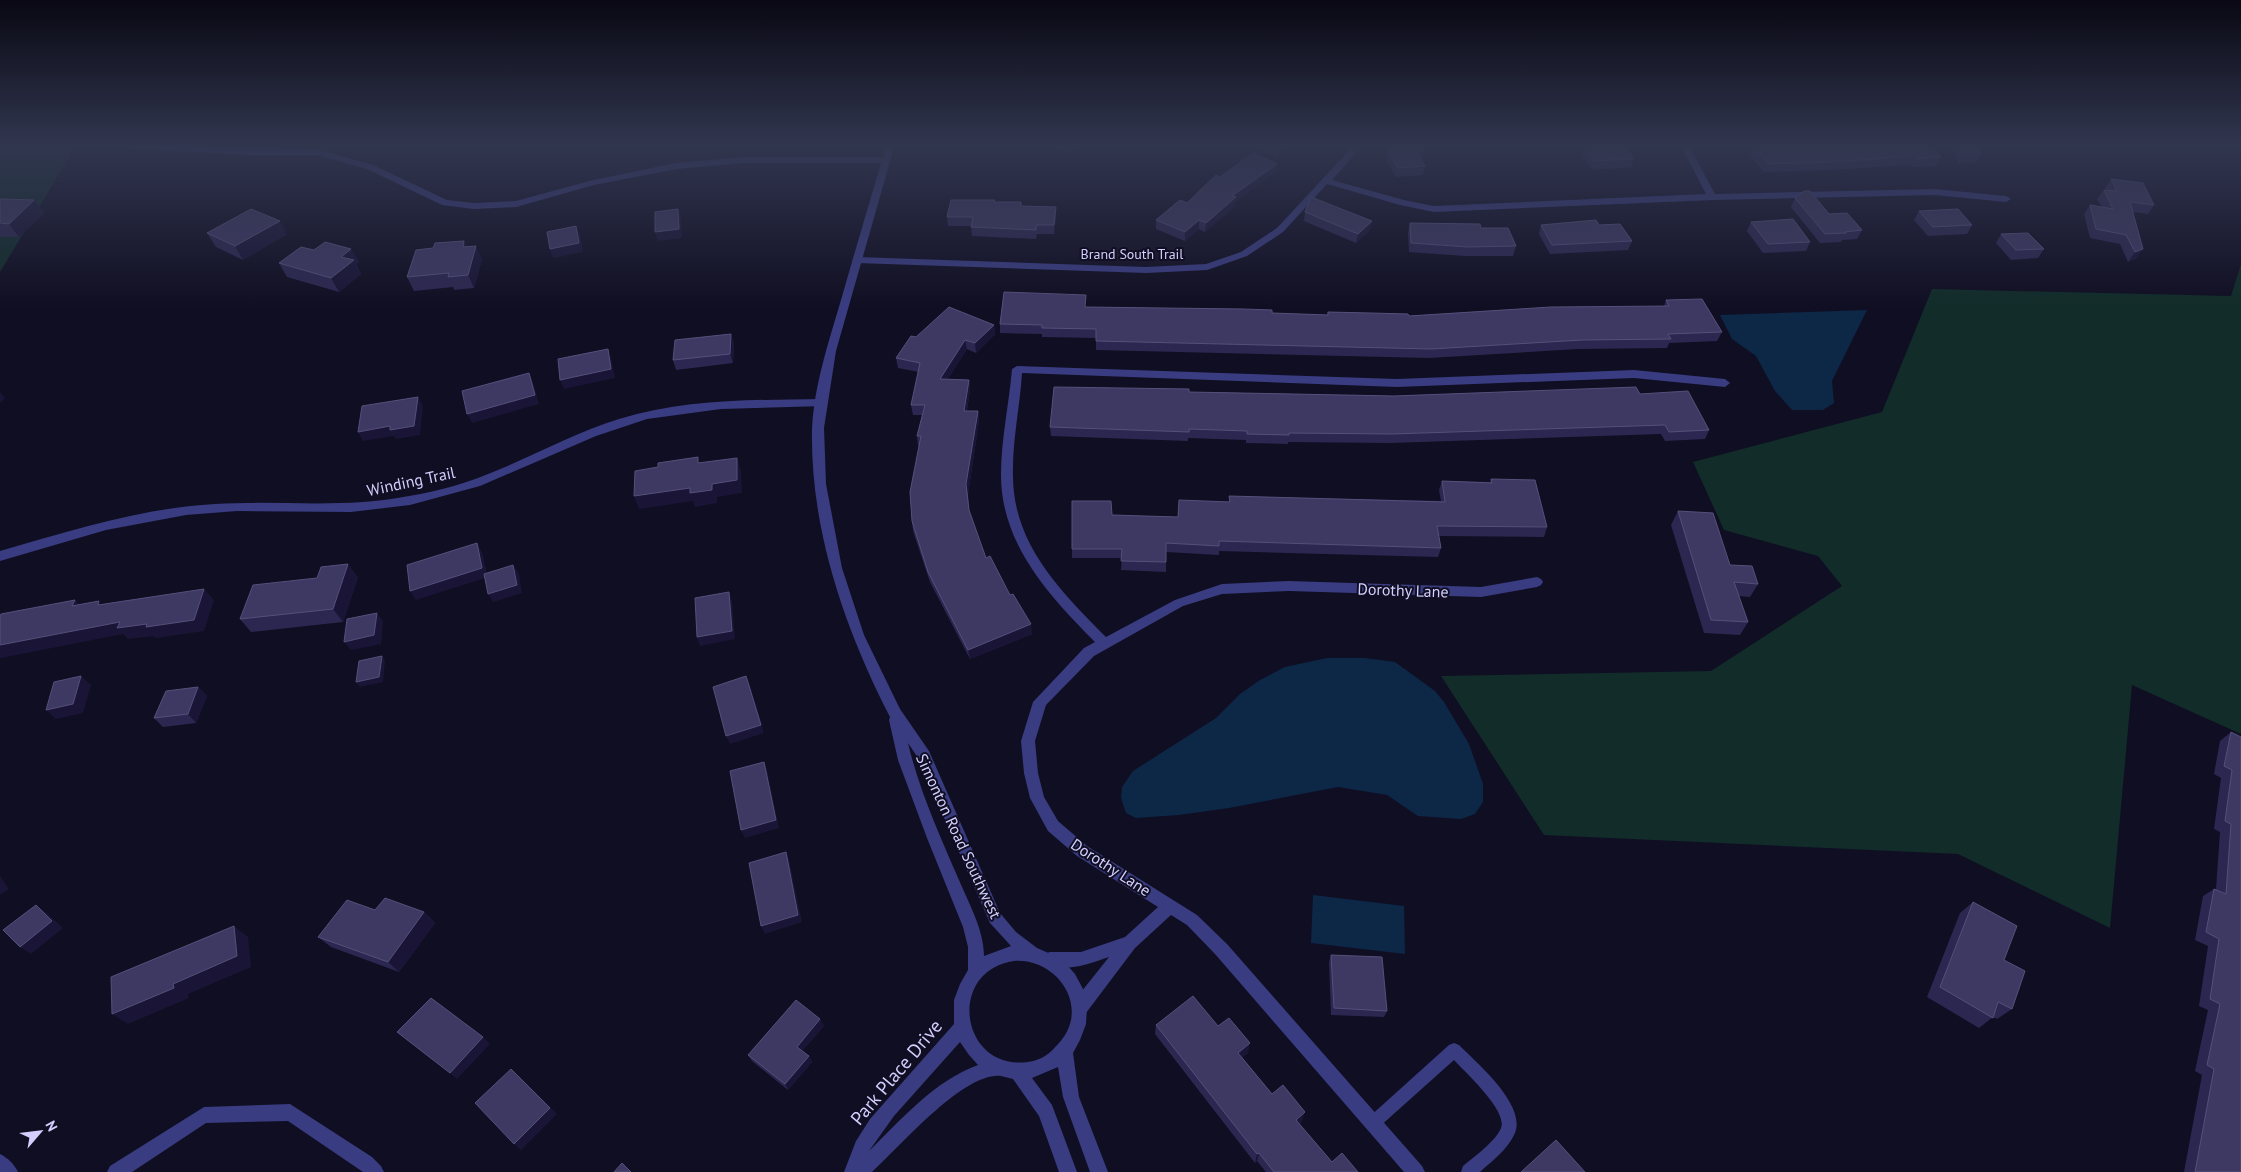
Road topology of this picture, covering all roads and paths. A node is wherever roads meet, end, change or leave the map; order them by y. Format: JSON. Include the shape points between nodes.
{"nodes":[{"id":1,"x":436,"y":199,"type":"edge"},
{"id":2,"x":536,"y":199,"type":"edge"},
{"id":3,"x":875,"y":199,"type":"edge"},
{"id":4,"x":1309,"y":199,"type":"edge"},
{"id":5,"x":1388,"y":199,"type":"edge"},
{"id":6,"x":1686,"y":199,"type":"edge"},
{"id":7,"x":2003,"y":199,"type":"edge"},
{"id":8,"x":2006,"y":199,"type":"dead end"},
{"id":9,"x":857,"y":260,"type":"junction"},
{"id":10,"x":1725,"y":383,"type":"dead end"},
{"id":11,"x":820,"y":403,"type":"junction"},
{"id":12,"x":0,"y":556,"type":"edge"},
{"id":13,"x":1537,"y":582,"type":"dead end"},
{"id":14,"x":1105,"y":644,"type":"junction"},
{"id":15,"x":895,"y":713,"type":"junction"},
{"id":16,"x":1171,"y":906,"type":"junction"},
{"id":17,"x":1130,"y":943,"type":"junction"},
{"id":18,"x":1031,"y":953,"type":"junction"},
{"id":19,"x":1050,"y":959,"type":"junction"},
{"id":20,"x":976,"y":973,"type":"junction"},
{"id":21,"x":1080,"y":1007,"type":"junction"},
{"id":22,"x":962,"y":1028,"type":"junction"},
{"id":23,"x":1064,"y":1049,"type":"junction"},
{"id":24,"x":998,"y":1068,"type":"junction"},
{"id":25,"x":1018,"y":1071,"type":"junction"},
{"id":26,"x":1373,"y":1123,"type":"junction"},
{"id":27,"x":0,"y":1163,"type":"edge"},
{"id":28,"x":9,"y":1172,"type":"edge"},
{"id":29,"x":116,"y":1172,"type":"edge"},
{"id":30,"x":375,"y":1172,"type":"edge"},
{"id":31,"x":853,"y":1172,"type":"edge"},
{"id":32,"x":859,"y":1172,"type":"edge"},
{"id":33,"x":1068,"y":1172,"type":"edge"},
{"id":34,"x":1100,"y":1172,"type":"edge"},
{"id":35,"x":1416,"y":1172,"type":"edge"},
{"id":36,"x":1469,"y":1172,"type":"edge"}],
"edges":[{"from":1,"to":2,"type":"street","via":[[445,203],[474,206],[516,204]]},
{"from":3,"to":9,"type":"street","name":"Simonton Road Southwest"},
{"from":4,"to":9,"type":"street","name":"Brand South Trail","via":[[1280,230],[1244,254],[1207,267],[1146,270]]},
{"from":5,"to":6,"type":"street","via":[[1434,209]]},
{"from":7,"to":8,"type":"street"},
{"from":9,"to":11,"type":"street","name":"Simonton Road Southwest"},
{"from":10,"to":14,"type":"street","via":[[1634,374],[1397,383],[1017,369],[1007,482],[1018,531],[1038,573]]},
{"from":11,"to":12,"type":"street","name":"Winding Trail","via":[[720,404],[648,415],[601,429],[467,486],[394,504],[327,510],[217,508],[150,515]]},
{"from":11,"to":15,"type":"street","name":"Simonton Road Southwest","via":[[820,484],[836,568],[855,629]]},
{"from":13,"to":14,"type":"street","name":"Dorothy Lane","via":[[1481,592],[1289,586],[1222,589],[1179,603]]},
{"from":14,"to":16,"type":"street","name":"Dorothy Lane","via":[[1089,652],[1040,702],[1028,741],[1030,773],[1038,798],[1053,826],[1082,851]]},
{"from":15,"to":18,"type":"street","name":"Simonton Road Southwest","via":[[924,755],[995,918]]},
{"from":15,"to":20,"type":"street","name":"Simonton Road Southwest","via":[[905,760],[971,927],[976,947]]},
{"from":16,"to":17,"type":"street"},
{"from":16,"to":26,"type":"street","name":"Dorothy Lane","via":[[1192,920],[1221,948]]},
{"from":17,"to":19,"type":"street","via":[[1081,959]]},
{"from":17,"to":21,"type":"street"},
{"from":18,"to":19,"type":"street"},
{"from":18,"to":20,"type":"street","via":[[998,958]]},
{"from":19,"to":21,"type":"street","via":[[1066,971],[1076,988]]},
{"from":20,"to":22,"type":"street","via":[[965,991],[960,1009]]},
{"from":21,"to":23,"type":"street","via":[[1077,1028]]},
{"from":22,"to":24,"type":"street","via":[[969,1045],[982,1059]]},
{"from":22,"to":31,"type":"street","name":"Park Place Drive","via":[[891,1105],[865,1141]]},
{"from":23,"to":25,"type":"street","via":[[1055,1059],[1037,1068]]},
{"from":23,"to":34,"type":"street","via":[[1071,1097]]},
{"from":24,"to":25,"type":"street"},
{"from":24,"to":32,"type":"street","via":[[985,1070],[951,1088]]},
{"from":25,"to":33,"type":"street","via":[[1046,1111]]},
{"from":26,"to":35,"type":"street","name":"Dorothy Lane"},
{"from":26,"to":36,"type":"lane","via":[[1454,1050],[1502,1101],[1510,1118],[1510,1128]]},
{"from":27,"to":28,"type":"street"},
{"from":29,"to":30,"type":"street","via":[[204,1115],[290,1112]]}]}
